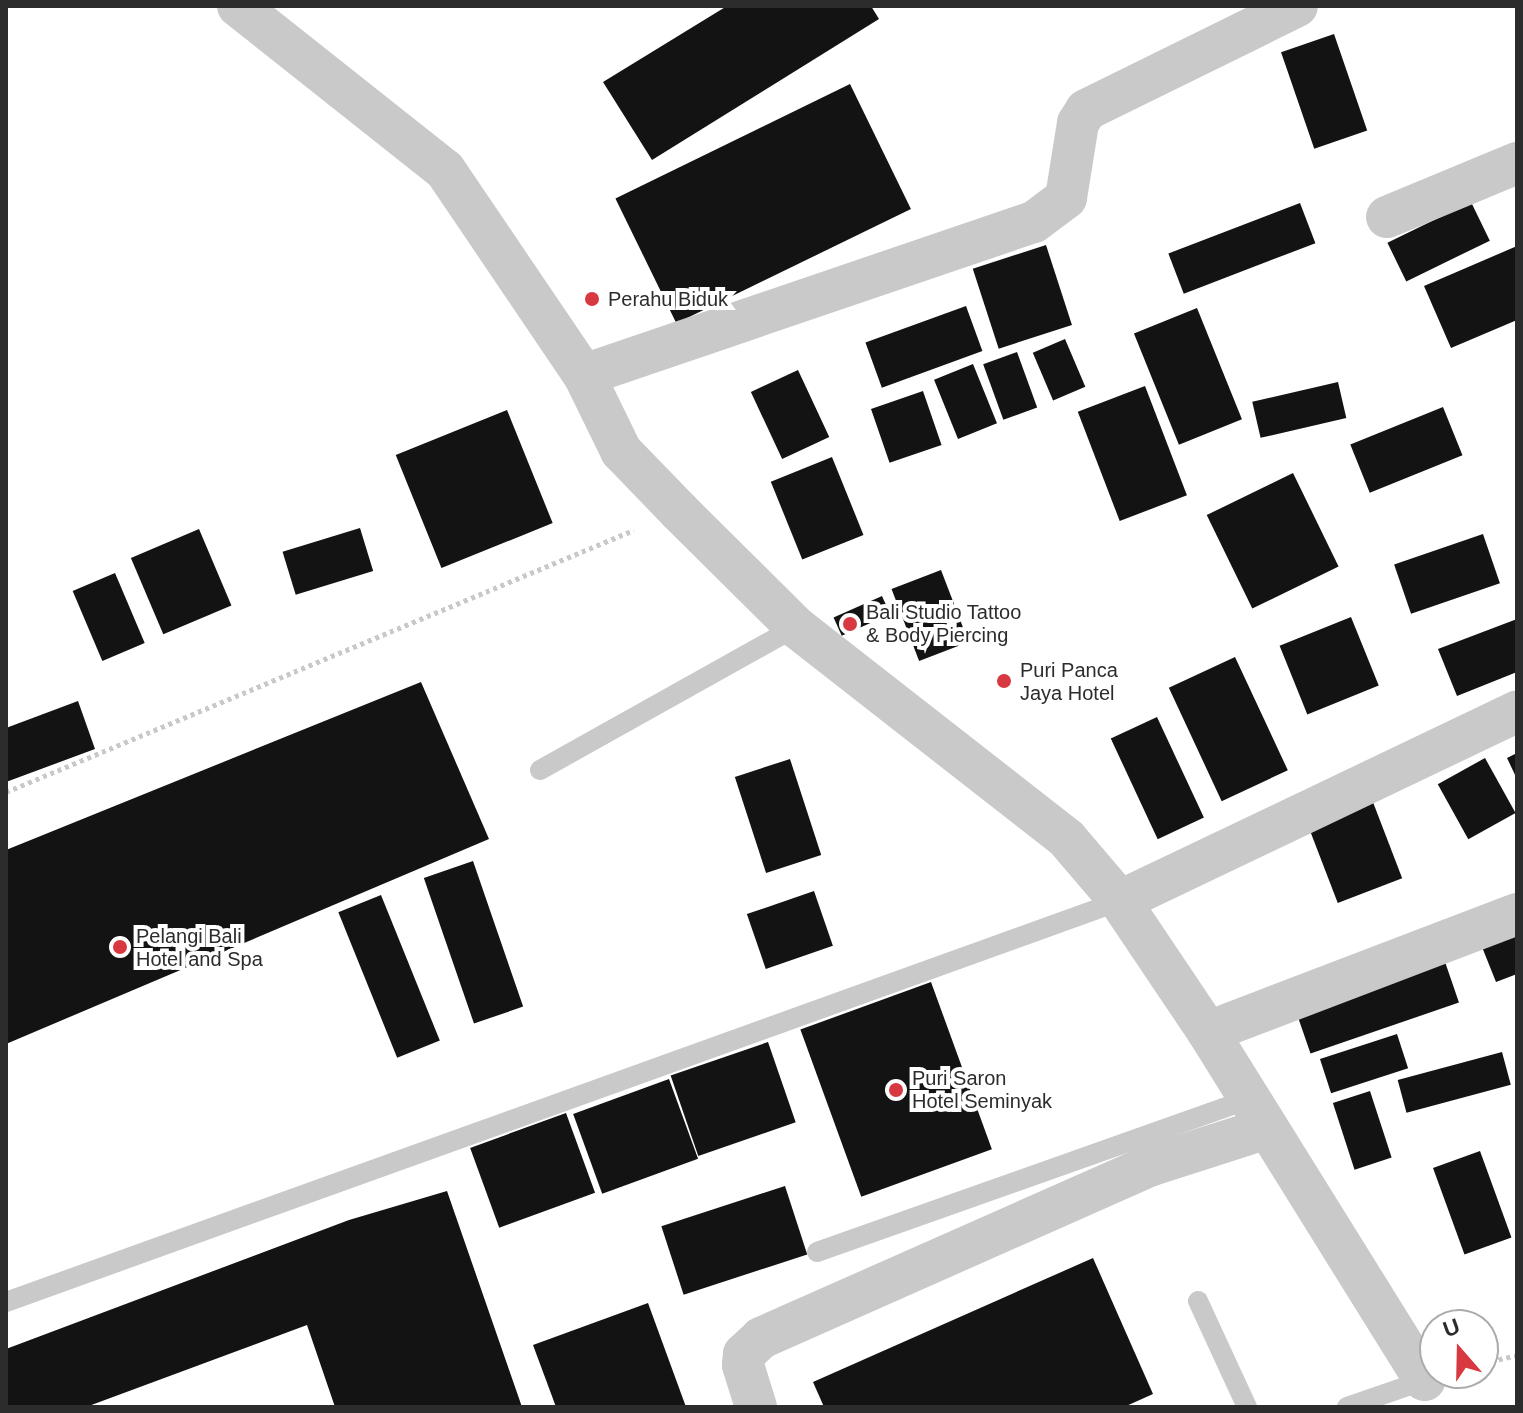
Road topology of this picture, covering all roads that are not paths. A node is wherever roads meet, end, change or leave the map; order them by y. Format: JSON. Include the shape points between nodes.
{"nodes":[{"id":1,"x":238,"y":6,"type":"edge"},
{"id":2,"x":1297,"y":6,"type":"edge"},
{"id":3,"x":1517,"y":163,"type":"edge"},
{"id":4,"x":1387,"y":217,"type":"dead end"},
{"id":5,"x":584,"y":375,"type":"junction"},
{"id":6,"x":796,"y":627,"type":"junction"},
{"id":7,"x":1517,"y":712,"type":"edge"},
{"id":8,"x":540,"y":770,"type":"dead end"},
{"id":9,"x":1120,"y":901,"type":"junction"},
{"id":10,"x":1517,"y":914,"type":"edge"},
{"id":11,"x":1208,"y":1032,"type":"junction"},
{"id":12,"x":1258,"y":1114,"type":"junction"},
{"id":13,"x":817,"y":1252,"type":"dead end"},
{"id":14,"x":1198,"y":1301,"type":"dead end"},
{"id":15,"x":6,"y":1302,"type":"edge"},
{"id":16,"x":1419,"y":1370,"type":"edge"},
{"id":17,"x":1419,"y":1382,"type":"edge"},
{"id":18,"x":756,"y":1407,"type":"edge"},
{"id":19,"x":1247,"y":1407,"type":"edge"},
{"id":20,"x":1347,"y":1407,"type":"edge"}],
"edges":[{"from":1,"to":5,"type":"street","via":[[445,170]]},
{"from":2,"to":5,"type":"street","via":[[1086,110],[1078,123],[1066,198],[1034,222]]},
{"from":3,"to":4,"type":"street"},
{"from":5,"to":6,"type":"street","via":[[621,451]]},
{"from":6,"to":8,"type":"lane"},
{"from":6,"to":9,"type":"street","via":[[1067,839]]},
{"from":7,"to":9,"type":"street"},
{"from":9,"to":11,"type":"street"},
{"from":9,"to":15,"type":"lane"},
{"from":10,"to":11,"type":"street"},
{"from":11,"to":12,"type":"street"},
{"from":12,"to":13,"type":"lane"},
{"from":12,"to":16,"type":"street"},
{"from":12,"to":18,"type":"street","via":[[761,1338],[744,1354],[743,1365]]},
{"from":14,"to":19,"type":"lane"},
{"from":17,"to":20,"type":"lane"}]}
